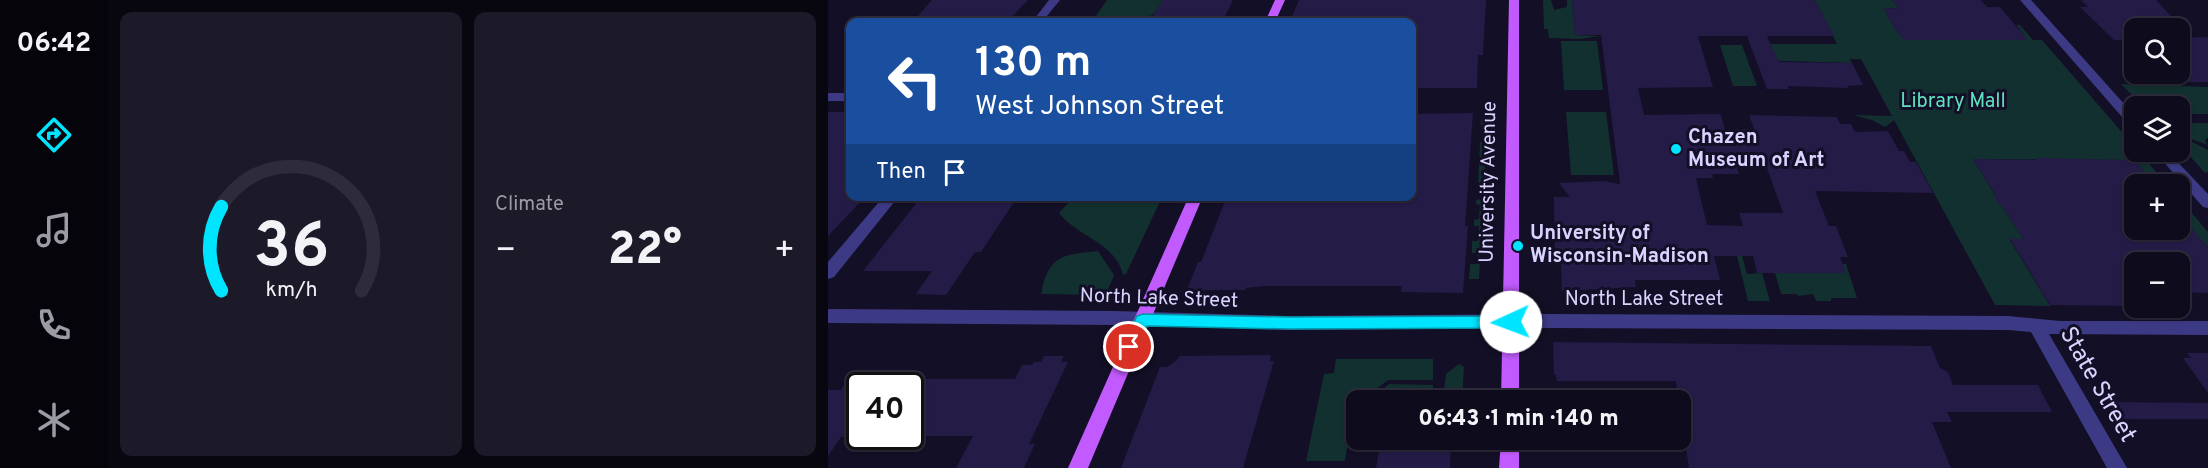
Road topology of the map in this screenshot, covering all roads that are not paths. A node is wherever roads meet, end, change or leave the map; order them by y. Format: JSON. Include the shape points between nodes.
{"nodes":[{"id":1,"x":1055,"y":0,"type":"edge"},
{"id":2,"x":1280,"y":0,"type":"edge"},
{"id":3,"x":1514,"y":0,"type":"edge"},
{"id":4,"x":2025,"y":0,"type":"edge"},
{"id":5,"x":1040,"y":18,"type":"edge"},
{"id":6,"x":1272,"y":18,"type":"edge"},
{"id":7,"x":830,"y":93,"type":"edge"},
{"id":8,"x":846,"y":96,"type":"edge"},
{"id":9,"x":2124,"y":111,"type":"edge"},
{"id":10,"x":2170,"y":162,"type":"edge"},
{"id":11,"x":888,"y":201,"type":"edge"},
{"id":12,"x":1194,"y":201,"type":"edge"},
{"id":13,"x":2208,"y":203,"type":"edge"},
{"id":14,"x":828,"y":273,"type":"edge"},
{"id":15,"x":828,"y":316,"type":"edge"},
{"id":16,"x":1143,"y":320,"type":"junction"},
{"id":17,"x":1511,"y":322,"type":"junction"},
{"id":18,"x":2036,"y":326,"type":"junction"},
{"id":19,"x":2208,"y":328,"type":"edge"},
{"id":20,"x":1510,"y":390,"type":"edge"},
{"id":21,"x":1510,"y":450,"type":"edge"},
{"id":22,"x":1078,"y":468,"type":"edge"},
{"id":23,"x":1509,"y":468,"type":"edge"},
{"id":24,"x":2117,"y":468,"type":"edge"}],
"edges":[{"from":1,"to":5,"type":"street"},
{"from":2,"to":6,"type":"main road"},
{"from":3,"to":17,"type":"main road","name":"University Avenue"},
{"from":4,"to":9,"type":"street"},
{"from":7,"to":8,"type":"street"},
{"from":10,"to":13,"type":"street"},
{"from":11,"to":14,"type":"street"},
{"from":12,"to":16,"type":"main road"},
{"from":15,"to":16,"type":"street","name":"North Lake Street"},
{"from":16,"to":17,"type":"street","name":"North Lake Street"},
{"from":16,"to":22,"type":"main road"},
{"from":17,"to":18,"type":"street","name":"North Lake Street","via":[[1997,322]]},
{"from":17,"to":20,"type":"main road","name":"University Avenue"},
{"from":18,"to":19,"type":"street","name":"North Lake Street"},
{"from":18,"to":24,"type":"street","name":"State Street"},
{"from":21,"to":23,"type":"main road"}]}
